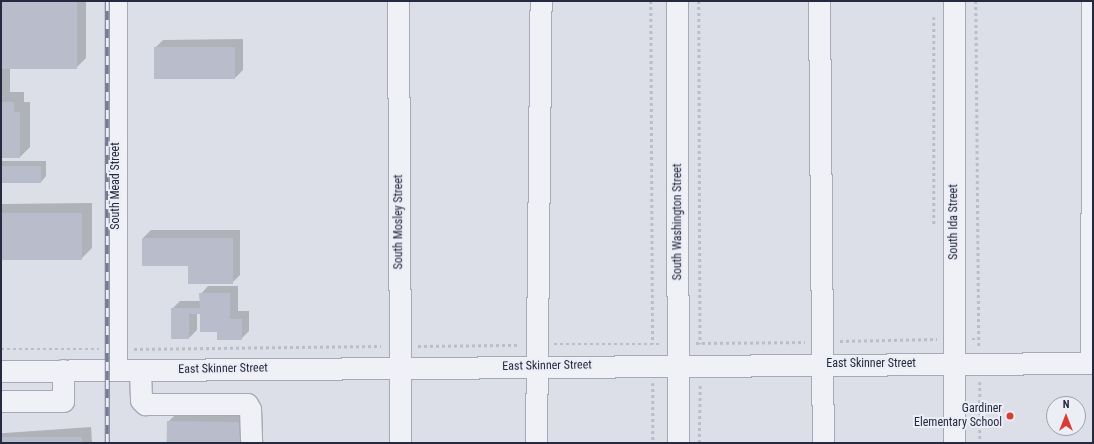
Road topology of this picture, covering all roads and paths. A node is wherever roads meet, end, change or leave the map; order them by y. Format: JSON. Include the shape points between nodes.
{"nodes":[{"id":1,"x":116,"y":1,"type":"edge"},
{"id":2,"x":398,"y":1,"type":"edge"},
{"id":3,"x":541,"y":1,"type":"edge"},
{"id":4,"x":651,"y":1,"type":"edge"},
{"id":5,"x":677,"y":1,"type":"edge"},
{"id":6,"x":698,"y":1,"type":"edge"},
{"id":7,"x":819,"y":1,"type":"edge"},
{"id":8,"x":954,"y":1,"type":"edge"},
{"id":9,"x":976,"y":1,"type":"edge"},
{"id":10,"x":1092,"y":1,"type":"edge"},
{"id":11,"x":954,"y":339,"type":"junction"},
{"id":12,"x":979,"y":339,"type":"junction"},
{"id":13,"x":821,"y":341,"type":"junction"},
{"id":14,"x":700,"y":343,"type":"junction"},
{"id":15,"x":653,"y":344,"type":"junction"},
{"id":16,"x":678,"y":344,"type":"junction"},
{"id":17,"x":536,"y":345,"type":"junction"},
{"id":18,"x":400,"y":346,"type":"junction"},
{"id":19,"x":1,"y":349,"type":"edge"},
{"id":20,"x":116,"y":349,"type":"junction"},
{"id":21,"x":954,"y":363,"type":"junction"},
{"id":22,"x":980,"y":363,"type":"junction"},
{"id":23,"x":1092,"y":363,"type":"edge"},
{"id":24,"x":820,"y":364,"type":"junction"},
{"id":25,"x":653,"y":365,"type":"junction"},
{"id":26,"x":678,"y":365,"type":"junction"},
{"id":27,"x":700,"y":365,"type":"junction"},
{"id":28,"x":536,"y":366,"type":"junction"},
{"id":29,"x":400,"y":368,"type":"junction"},
{"id":30,"x":63,"y":370,"type":"junction"},
{"id":31,"x":116,"y":370,"type":"junction"},
{"id":32,"x":140,"y":370,"type":"junction"},
{"id":33,"x":1,"y":371,"type":"edge"},
{"id":34,"x":1,"y":401,"type":"edge"},
{"id":35,"x":251,"y":443,"type":"edge"},
{"id":36,"x":400,"y":443,"type":"edge"},
{"id":37,"x":536,"y":443,"type":"edge"},
{"id":38,"x":653,"y":443,"type":"edge"},
{"id":39,"x":678,"y":443,"type":"edge"},
{"id":40,"x":699,"y":443,"type":"edge"},
{"id":41,"x":823,"y":443,"type":"edge"},
{"id":42,"x":954,"y":443,"type":"edge"},
{"id":43,"x":980,"y":443,"type":"edge"}],
"edges":[{"from":1,"to":20,"type":"street","name":"South Mead Street"},
{"from":2,"to":18,"type":"street","name":"South Mosley Street"},
{"from":3,"to":17,"type":"street"},
{"from":4,"to":15,"type":"path"},
{"from":5,"to":16,"type":"street","name":"South Washington Street"},
{"from":6,"to":14,"type":"path"},
{"from":7,"to":13,"type":"street"},
{"from":8,"to":11,"type":"street","name":"South Ida Street"},
{"from":9,"to":12,"type":"path"},
{"from":10,"to":23,"type":"street"},
{"from":11,"to":12,"type":"path"},
{"from":11,"to":13,"type":"path"},
{"from":11,"to":21,"type":"street","name":"South Ida Street"},
{"from":12,"to":22,"type":"path"},
{"from":13,"to":14,"type":"path"},
{"from":13,"to":24,"type":"street"},
{"from":14,"to":16,"type":"path"},
{"from":14,"to":27,"type":"path"},
{"from":15,"to":16,"type":"path"},
{"from":15,"to":17,"type":"path"},
{"from":15,"to":25,"type":"path"},
{"from":16,"to":26,"type":"street","name":"South Washington Street"},
{"from":17,"to":18,"type":"path"},
{"from":17,"to":28,"type":"street"},
{"from":18,"to":20,"type":"path"},
{"from":18,"to":29,"type":"street","name":"South Mosley Street"},
{"from":19,"to":20,"type":"path"},
{"from":20,"to":31,"type":"street","name":"South Mead Street"},
{"from":21,"to":22,"type":"street","name":"East Skinner Street"},
{"from":21,"to":24,"type":"street","name":"East Skinner Street"},
{"from":21,"to":42,"type":"street","name":"South Ida Street"},
{"from":22,"to":23,"type":"street","name":"East Skinner Street"},
{"from":22,"to":43,"type":"path"},
{"from":24,"to":27,"type":"street","name":"East Skinner Street"},
{"from":24,"to":41,"type":"street"},
{"from":25,"to":26,"type":"street","name":"East Skinner Street"},
{"from":25,"to":28,"type":"street","name":"East Skinner Street"},
{"from":25,"to":38,"type":"path"},
{"from":26,"to":27,"type":"street","name":"East Skinner Street"},
{"from":26,"to":39,"type":"street","name":"South Washington Street"},
{"from":27,"to":40,"type":"path"},
{"from":28,"to":29,"type":"street","name":"East Skinner Street"},
{"from":28,"to":37,"type":"street"},
{"from":29,"to":32,"type":"street","name":"East Skinner Street"},
{"from":29,"to":36,"type":"street","name":"South Mosley Street"},
{"from":30,"to":31,"type":"street","name":"East Skinner Street"},
{"from":30,"to":33,"type":"street","name":"East Skinner Street"},
{"from":30,"to":34,"type":"street","via":[[63,401]]},
{"from":31,"to":32,"type":"street","name":"East Skinner Street"},
{"from":32,"to":35,"type":"street","via":[[141,400],[145,404],[247,404],[250,409]]}]}
